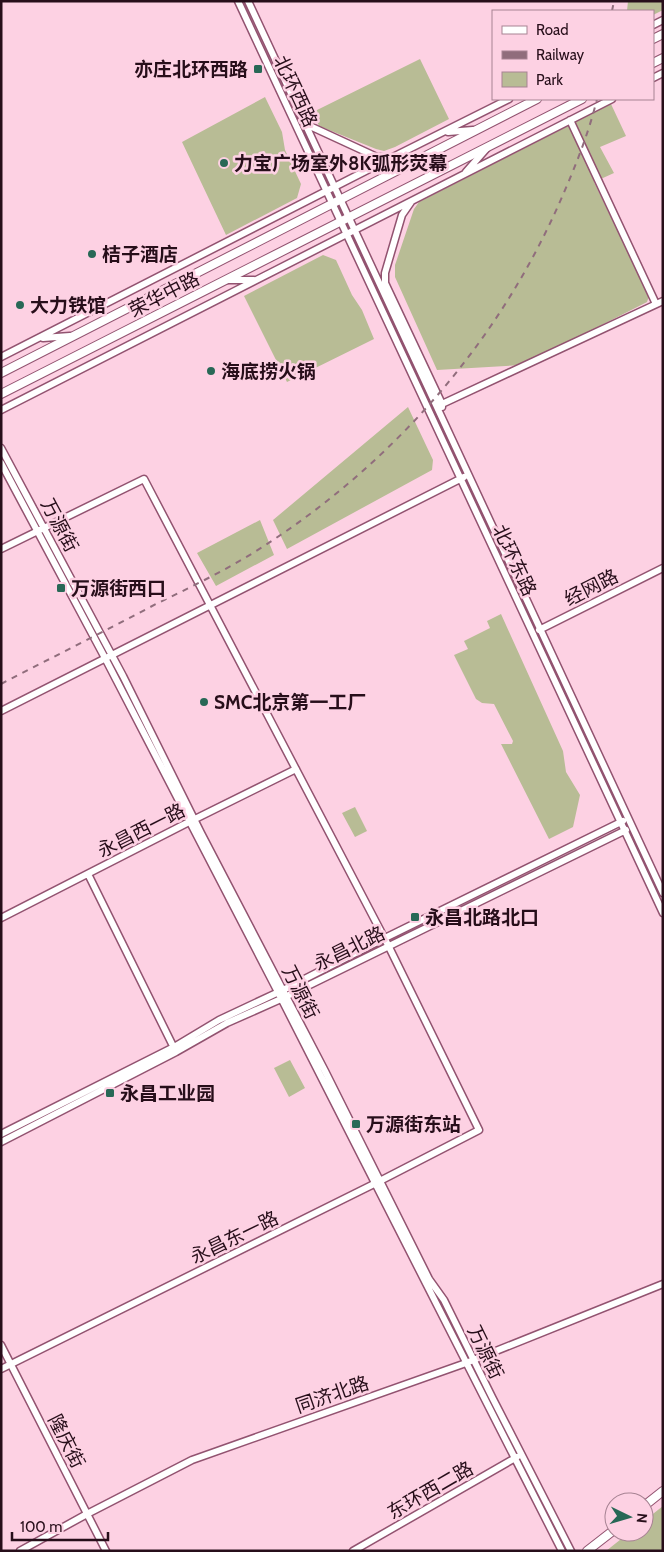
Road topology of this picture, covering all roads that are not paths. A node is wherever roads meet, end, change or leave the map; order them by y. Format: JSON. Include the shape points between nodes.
{"nodes":[{"id":1,"x":238,"y":1,"type":"edge"},
{"id":2,"x":248,"y":1,"type":"edge"},
{"id":3,"x":507,"y":100,"type":"edge"},
{"id":4,"x":535,"y":100,"type":"edge"},
{"id":5,"x":580,"y":100,"type":"edge"},
{"id":6,"x":610,"y":100,"type":"edge"},
{"id":7,"x":301,"y":118,"type":"junction"},
{"id":8,"x":570,"y":120,"type":"junction"},
{"id":9,"x":476,"y":130,"type":"junction"},
{"id":10,"x":445,"y":132,"type":"junction"},
{"id":11,"x":490,"y":145,"type":"junction"},
{"id":12,"x":391,"y":158,"type":"junction"},
{"id":13,"x":463,"y":175,"type":"junction"},
{"id":14,"x":335,"y":187,"type":"junction"},
{"id":15,"x":326,"y":192,"type":"junction"},
{"id":16,"x":341,"y":199,"type":"junction"},
{"id":17,"x":412,"y":201,"type":"junction"},
{"id":18,"x":332,"y":204,"type":"junction"},
{"id":19,"x":349,"y":216,"type":"junction"},
{"id":20,"x":340,"y":221,"type":"junction"},
{"id":21,"x":355,"y":229,"type":"junction"},
{"id":22,"x":346,"y":234,"type":"junction"},
{"id":23,"x":228,"y":280,"type":"junction"},
{"id":24,"x":256,"y":280,"type":"junction"},
{"id":25,"x":659,"y":302,"type":"edge"},
{"id":26,"x":74,"y":336,"type":"junction"},
{"id":27,"x":39,"y":338,"type":"junction"},
{"id":28,"x":1,"y":357,"type":"edge"},
{"id":29,"x":1,"y":373,"type":"edge"},
{"id":30,"x":1,"y":394,"type":"edge"},
{"id":31,"x":442,"y":404,"type":"junction"},
{"id":32,"x":1,"y":410,"type":"edge"},
{"id":33,"x":442,"y":418,"type":"junction"},
{"id":34,"x":1,"y":448,"type":"edge"},
{"id":35,"x":1,"y":463,"type":"edge"},
{"id":36,"x":468,"y":475,"type":"junction"},
{"id":37,"x":461,"y":479,"type":"junction"},
{"id":38,"x":44,"y":528,"type":"junction"},
{"id":39,"x":37,"y":531,"type":"junction"},
{"id":40,"x":1,"y":549,"type":"edge"},
{"id":41,"x":663,"y":568,"type":"edge"},
{"id":42,"x":211,"y":605,"type":"junction"},
{"id":43,"x":540,"y":629,"type":"junction"},
{"id":44,"x":533,"y":632,"type":"junction"},
{"id":45,"x":108,"y":656,"type":"junction"},
{"id":46,"x":1,"y":711,"type":"edge"},
{"id":47,"x":296,"y":769,"type":"junction"},
{"id":48,"x":627,"y":818,"type":"junction"},
{"id":49,"x":192,"y":820,"type":"junction"},
{"id":50,"x":620,"y":822,"type":"junction"},
{"id":51,"x":632,"y":828,"type":"junction"},
{"id":52,"x":624,"y":831,"type":"junction"},
{"id":53,"x":88,"y":874,"type":"junction"},
{"id":54,"x":663,"y":893,"type":"edge"},
{"id":55,"x":663,"y":913,"type":"edge"},
{"id":56,"x":1,"y":918,"type":"edge"},
{"id":57,"x":385,"y":938,"type":"junction"},
{"id":58,"x":388,"y":945,"type":"junction"},
{"id":59,"x":282,"y":994,"type":"junction"},
{"id":60,"x":175,"y":1050,"type":"junction"},
{"id":61,"x":1,"y":1134,"type":"edge"},
{"id":62,"x":1,"y":1142,"type":"edge"},
{"id":63,"x":377,"y":1182,"type":"junction"},
{"id":64,"x":663,"y":1284,"type":"edge"},
{"id":65,"x":1,"y":1345,"type":"edge"},
{"id":66,"x":473,"y":1360,"type":"junction"},
{"id":67,"x":466,"y":1363,"type":"junction"},
{"id":68,"x":11,"y":1364,"type":"junction"},
{"id":69,"x":1,"y":1369,"type":"edge"},
{"id":70,"x":521,"y":1454,"type":"junction"},
{"id":71,"x":514,"y":1458,"type":"junction"},
{"id":72,"x":87,"y":1514,"type":"junction"},
{"id":73,"x":604,"y":1538,"type":"edge"},
{"id":74,"x":20,"y":1551,"type":"edge"},
{"id":75,"x":106,"y":1551,"type":"edge"},
{"id":76,"x":353,"y":1551,"type":"edge"},
{"id":77,"x":562,"y":1551,"type":"edge"},
{"id":78,"x":571,"y":1551,"type":"edge"},
{"id":79,"x":587,"y":1551,"type":"edge"}],
"edges":[{"from":1,"to":15,"type":"street","name":"北环西路"},
{"from":2,"to":7,"type":"street","name":"北环西路"},
{"from":3,"to":10,"type":"street"},
{"from":4,"to":9,"type":"main road","name":"荣华中路"},
{"from":5,"to":11,"type":"main road","name":"荣华中路"},
{"from":6,"to":8,"type":"street"},
{"from":7,"to":12,"type":"street","via":[[312,127],[377,157]]},
{"from":7,"to":14,"type":"street","name":"北环西路"},
{"from":8,"to":13,"type":"street"},
{"from":8,"to":25,"type":"street"},
{"from":9,"to":10,"type":"street"},
{"from":9,"to":16,"type":"main road","name":"荣华中路"},
{"from":10,"to":12,"type":"street"},
{"from":11,"to":13,"type":"street"},
{"from":11,"to":19,"type":"main road","name":"荣华中路"},
{"from":12,"to":14,"type":"street"},
{"from":13,"to":17,"type":"street"},
{"from":14,"to":15,"type":"street"},
{"from":14,"to":16,"type":"street","name":"北环西路"},
{"from":15,"to":18,"type":"street","name":"北环西路"},
{"from":15,"to":27,"type":"street"},
{"from":16,"to":18,"type":"main road","name":"荣华中路"},
{"from":16,"to":19,"type":"street","name":"北环西路"},
{"from":17,"to":21,"type":"street"},
{"from":17,"to":31,"type":"street","via":[[402,215],[385,283]]},
{"from":18,"to":20,"type":"street","name":"北环西路"},
{"from":18,"to":26,"type":"main road","name":"荣华中路"},
{"from":19,"to":20,"type":"main road","name":"荣华中路"},
{"from":19,"to":21,"type":"street","name":"北环东路"},
{"from":20,"to":22,"type":"street","name":"北环东路"},
{"from":20,"to":23,"type":"main road","name":"荣华中路"},
{"from":21,"to":22,"type":"street"},
{"from":21,"to":33,"type":"street","name":"北环东路"},
{"from":22,"to":24,"type":"street"},
{"from":22,"to":37,"type":"street","name":"北环东路"},
{"from":23,"to":24,"type":"street"},
{"from":23,"to":30,"type":"main road","name":"荣华中路"},
{"from":24,"to":32,"type":"street"},
{"from":25,"to":31,"type":"street"},
{"from":26,"to":27,"type":"street"},
{"from":26,"to":29,"type":"main road","name":"荣华中路"},
{"from":27,"to":28,"type":"street"},
{"from":31,"to":33,"type":"street"},
{"from":33,"to":36,"type":"street","name":"北环东路"},
{"from":34,"to":38,"type":"street","name":"万源街"},
{"from":35,"to":39,"type":"street","name":"万源街"},
{"from":36,"to":37,"type":"street"},
{"from":36,"to":43,"type":"street","name":"北环东路"},
{"from":37,"to":42,"type":"street"},
{"from":37,"to":44,"type":"street","name":"北环东路"},
{"from":38,"to":39,"type":"street"},
{"from":38,"to":42,"type":"street","via":[[144,479]]},
{"from":38,"to":45,"type":"street","name":"万源街"},
{"from":39,"to":40,"type":"street"},
{"from":39,"to":45,"type":"street","name":"万源街"},
{"from":41,"to":43,"type":"street","name":"经网路"},
{"from":42,"to":45,"type":"street"},
{"from":42,"to":47,"type":"street"},
{"from":43,"to":44,"type":"street","name":"经网路"},
{"from":43,"to":48,"type":"street","name":"北环东路"},
{"from":44,"to":50,"type":"street","name":"北环东路"},
{"from":45,"to":46,"type":"street"},
{"from":45,"to":49,"type":"street","name":"万源街"},
{"from":47,"to":49,"type":"street","name":"永昌西一路"},
{"from":47,"to":57,"type":"street"},
{"from":48,"to":50,"type":"street","name":"永昌北路"},
{"from":48,"to":51,"type":"street","name":"北环东路"},
{"from":49,"to":53,"type":"street","name":"永昌西一路"},
{"from":49,"to":59,"type":"street","name":"万源街"},
{"from":50,"to":52,"type":"street","name":"北环东路"},
{"from":50,"to":57,"type":"street","name":"永昌北路"},
{"from":51,"to":52,"type":"street","name":"永昌北路"},
{"from":51,"to":54,"type":"street","name":"北环东路"},
{"from":52,"to":55,"type":"street","name":"北环东路"},
{"from":52,"to":58,"type":"street","name":"永昌北路"},
{"from":53,"to":56,"type":"street","name":"永昌西一路"},
{"from":53,"to":60,"type":"street"},
{"from":57,"to":58,"type":"street"},
{"from":57,"to":59,"type":"street","name":"永昌北路"},
{"from":58,"to":59,"type":"street","name":"永昌北路"},
{"from":58,"to":63,"type":"street","name":"永昌东一路","via":[[479,1130]]},
{"from":59,"to":60,"type":"street","name":"永昌北路","via":[[219,1020]]},
{"from":59,"to":63,"type":"street","name":"万源街"},
{"from":60,"to":61,"type":"street","name":"永昌北路"},
{"from":60,"to":62,"type":"street","name":"永昌北路"},
{"from":63,"to":66,"type":"street","name":"万源街","via":[[444,1300]]},
{"from":63,"to":67,"type":"street","name":"万源街"},
{"from":63,"to":68,"type":"street","name":"永昌东一路"},
{"from":64,"to":66,"type":"street","name":"同济北路"},
{"from":65,"to":68,"type":"street","name":"隆庆街"},
{"from":66,"to":67,"type":"street","name":"同济北路"},
{"from":66,"to":70,"type":"street","name":"万源街"},
{"from":67,"to":71,"type":"street","name":"万源街"},
{"from":67,"to":72,"type":"street","name":"同济北路","via":[[192,1460]]},
{"from":68,"to":69,"type":"street","name":"永昌东一路"},
{"from":68,"to":72,"type":"street","name":"隆庆街"},
{"from":70,"to":71,"type":"street","name":"东环西二路"},
{"from":70,"to":78,"type":"street","name":"万源街"},
{"from":71,"to":76,"type":"street","name":"东环西二路"},
{"from":71,"to":77,"type":"street","name":"万源街"},
{"from":72,"to":74,"type":"street","name":"同济北路"},
{"from":72,"to":75,"type":"street","name":"隆庆街"},
{"from":73,"to":79,"type":"main road"}]}
